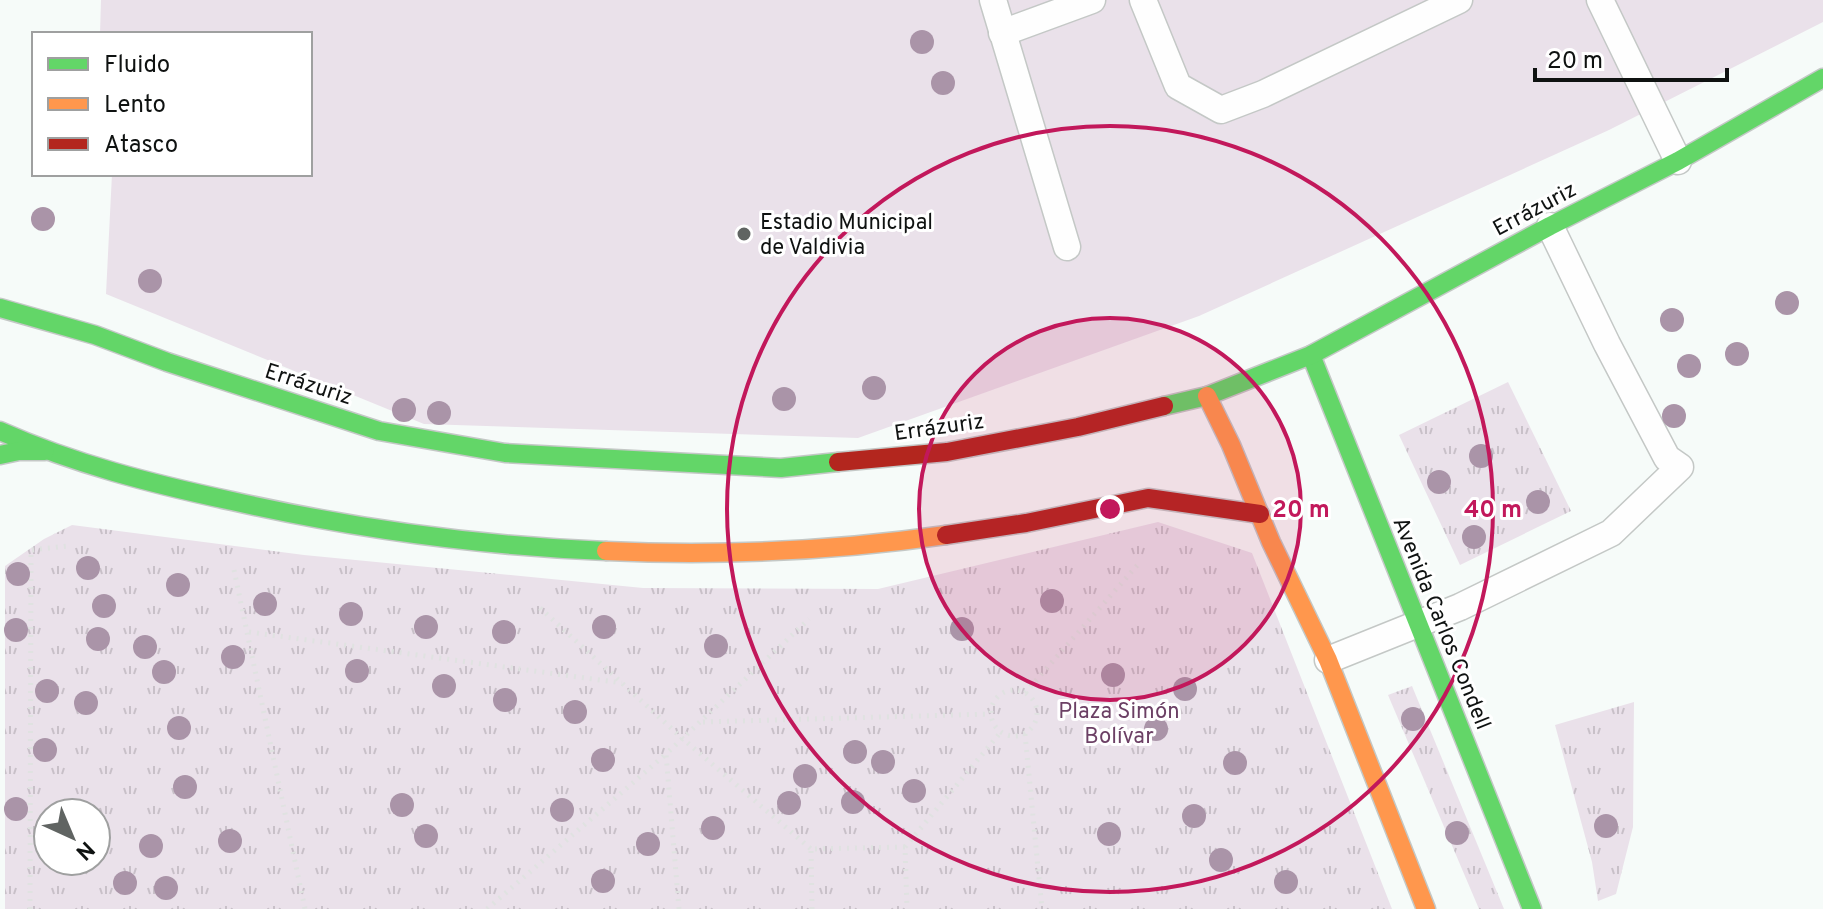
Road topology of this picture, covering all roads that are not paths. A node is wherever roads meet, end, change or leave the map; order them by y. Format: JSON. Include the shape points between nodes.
{"nodes":[{"id":1,"x":993,"y":0,"type":"edge"},
{"id":2,"x":1092,"y":0,"type":"edge"},
{"id":3,"x":1143,"y":0,"type":"edge"},
{"id":4,"x":1459,"y":0,"type":"edge"},
{"id":5,"x":1600,"y":0,"type":"edge"},
{"id":6,"x":1002,"y":33,"type":"junction"},
{"id":7,"x":1823,"y":78,"type":"edge"},
{"id":8,"x":1678,"y":161,"type":"junction"},
{"id":9,"x":1550,"y":226,"type":"junction"},
{"id":10,"x":1067,"y":247,"type":"dead end"},
{"id":11,"x":0,"y":308,"type":"edge"},
{"id":12,"x":1311,"y":355,"type":"junction"},
{"id":13,"x":1207,"y":396,"type":"junction"},
{"id":14,"x":0,"y":431,"type":"edge"},
{"id":15,"x":45,"y":451,"type":"junction"},
{"id":16,"x":0,"y":455,"type":"edge"},
{"id":17,"x":1260,"y":514,"type":"junction"},
{"id":18,"x":1418,"y":623,"type":"junction"},
{"id":19,"x":1328,"y":660,"type":"junction"},
{"id":20,"x":1426,"y":909,"type":"edge"},
{"id":21,"x":1532,"y":909,"type":"edge"}],
"edges":[{"from":1,"to":6,"type":"lane"},
{"from":2,"to":6,"type":"lane"},
{"from":3,"to":4,"type":"lane","via":[[1178,86],[1221,110]]},
{"from":5,"to":8,"type":"lane"},
{"from":6,"to":10,"type":"lane"},
{"from":7,"to":8,"type":"main road","name":"Errázuriz"},
{"from":8,"to":9,"type":"main road","name":"Errázuriz"},
{"from":9,"to":12,"type":"main road","name":"Errázuriz"},
{"from":9,"to":18,"type":"lane","via":[[1667,458],[1680,467],[1611,533]]},
{"from":11,"to":13,"type":"main road","name":"Errázuriz","via":[[379,431],[505,453],[781,468],[947,452]]},
{"from":12,"to":13,"type":"main road","name":"Errázuriz"},
{"from":12,"to":18,"type":"main road","name":"Avenida Carlos Condell"},
{"from":13,"to":17,"type":"main road"},
{"from":14,"to":15,"type":"main road"},
{"from":15,"to":16,"type":"main road"},
{"from":15,"to":17,"type":"main road","via":[[163,486],[285,513],[531,548],[671,553],[904,541],[1148,498]]},
{"from":17,"to":19,"type":"main road"},
{"from":18,"to":19,"type":"lane"},
{"from":18,"to":21,"type":"main road","name":"Avenida Carlos Condell"},
{"from":19,"to":20,"type":"main road"}]}
